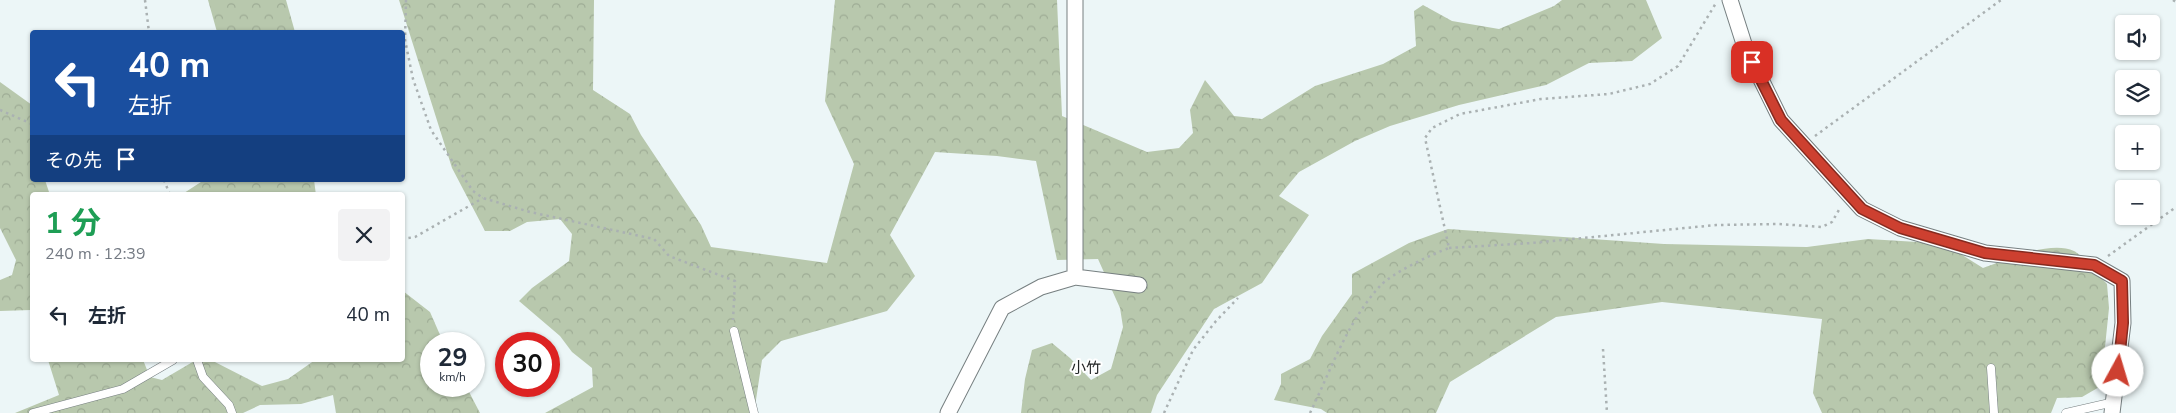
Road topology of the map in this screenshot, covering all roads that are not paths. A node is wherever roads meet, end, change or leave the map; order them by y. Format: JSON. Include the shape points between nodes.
{"nodes":[{"id":1,"x":1075,"y":0,"type":"edge"},
{"id":2,"x":1730,"y":0,"type":"edge"},
{"id":3,"x":1075,"y":278,"type":"junction"},
{"id":4,"x":1139,"y":285,"type":"dead end"},
{"id":5,"x":734,"y":331,"type":"road end"},
{"id":6,"x":170,"y":362,"type":"edge"},
{"id":7,"x":197,"y":362,"type":"edge"},
{"id":8,"x":1991,"y":368,"type":"dead end"},
{"id":9,"x":2113,"y":408,"type":"edge"},
{"id":10,"x":33,"y":413,"type":"edge"},
{"id":11,"x":232,"y":413,"type":"edge"},
{"id":12,"x":754,"y":413,"type":"edge"},
{"id":13,"x":948,"y":413,"type":"edge"},
{"id":14,"x":1994,"y":413,"type":"edge"},
{"id":15,"x":2066,"y":413,"type":"edge"}],
"edges":[{"from":1,"to":3,"type":"street"},
{"from":2,"to":9,"type":"street","via":[[1744,47],[1781,120],[1862,209],[1900,228],[1985,253],[2094,265],[2122,281],[2123,323]]},
{"from":3,"to":4,"type":"street"},
{"from":3,"to":13,"type":"street","via":[[1041,287],[1002,308]]},
{"from":5,"to":12,"type":"lane"},
{"from":6,"to":10,"type":"lane","via":[[123,389]]},
{"from":7,"to":11,"type":"lane","via":[[203,377],[229,405]]},
{"from":8,"to":14,"type":"lane"},
{"from":9,"to":15,"type":"lane"}]}
